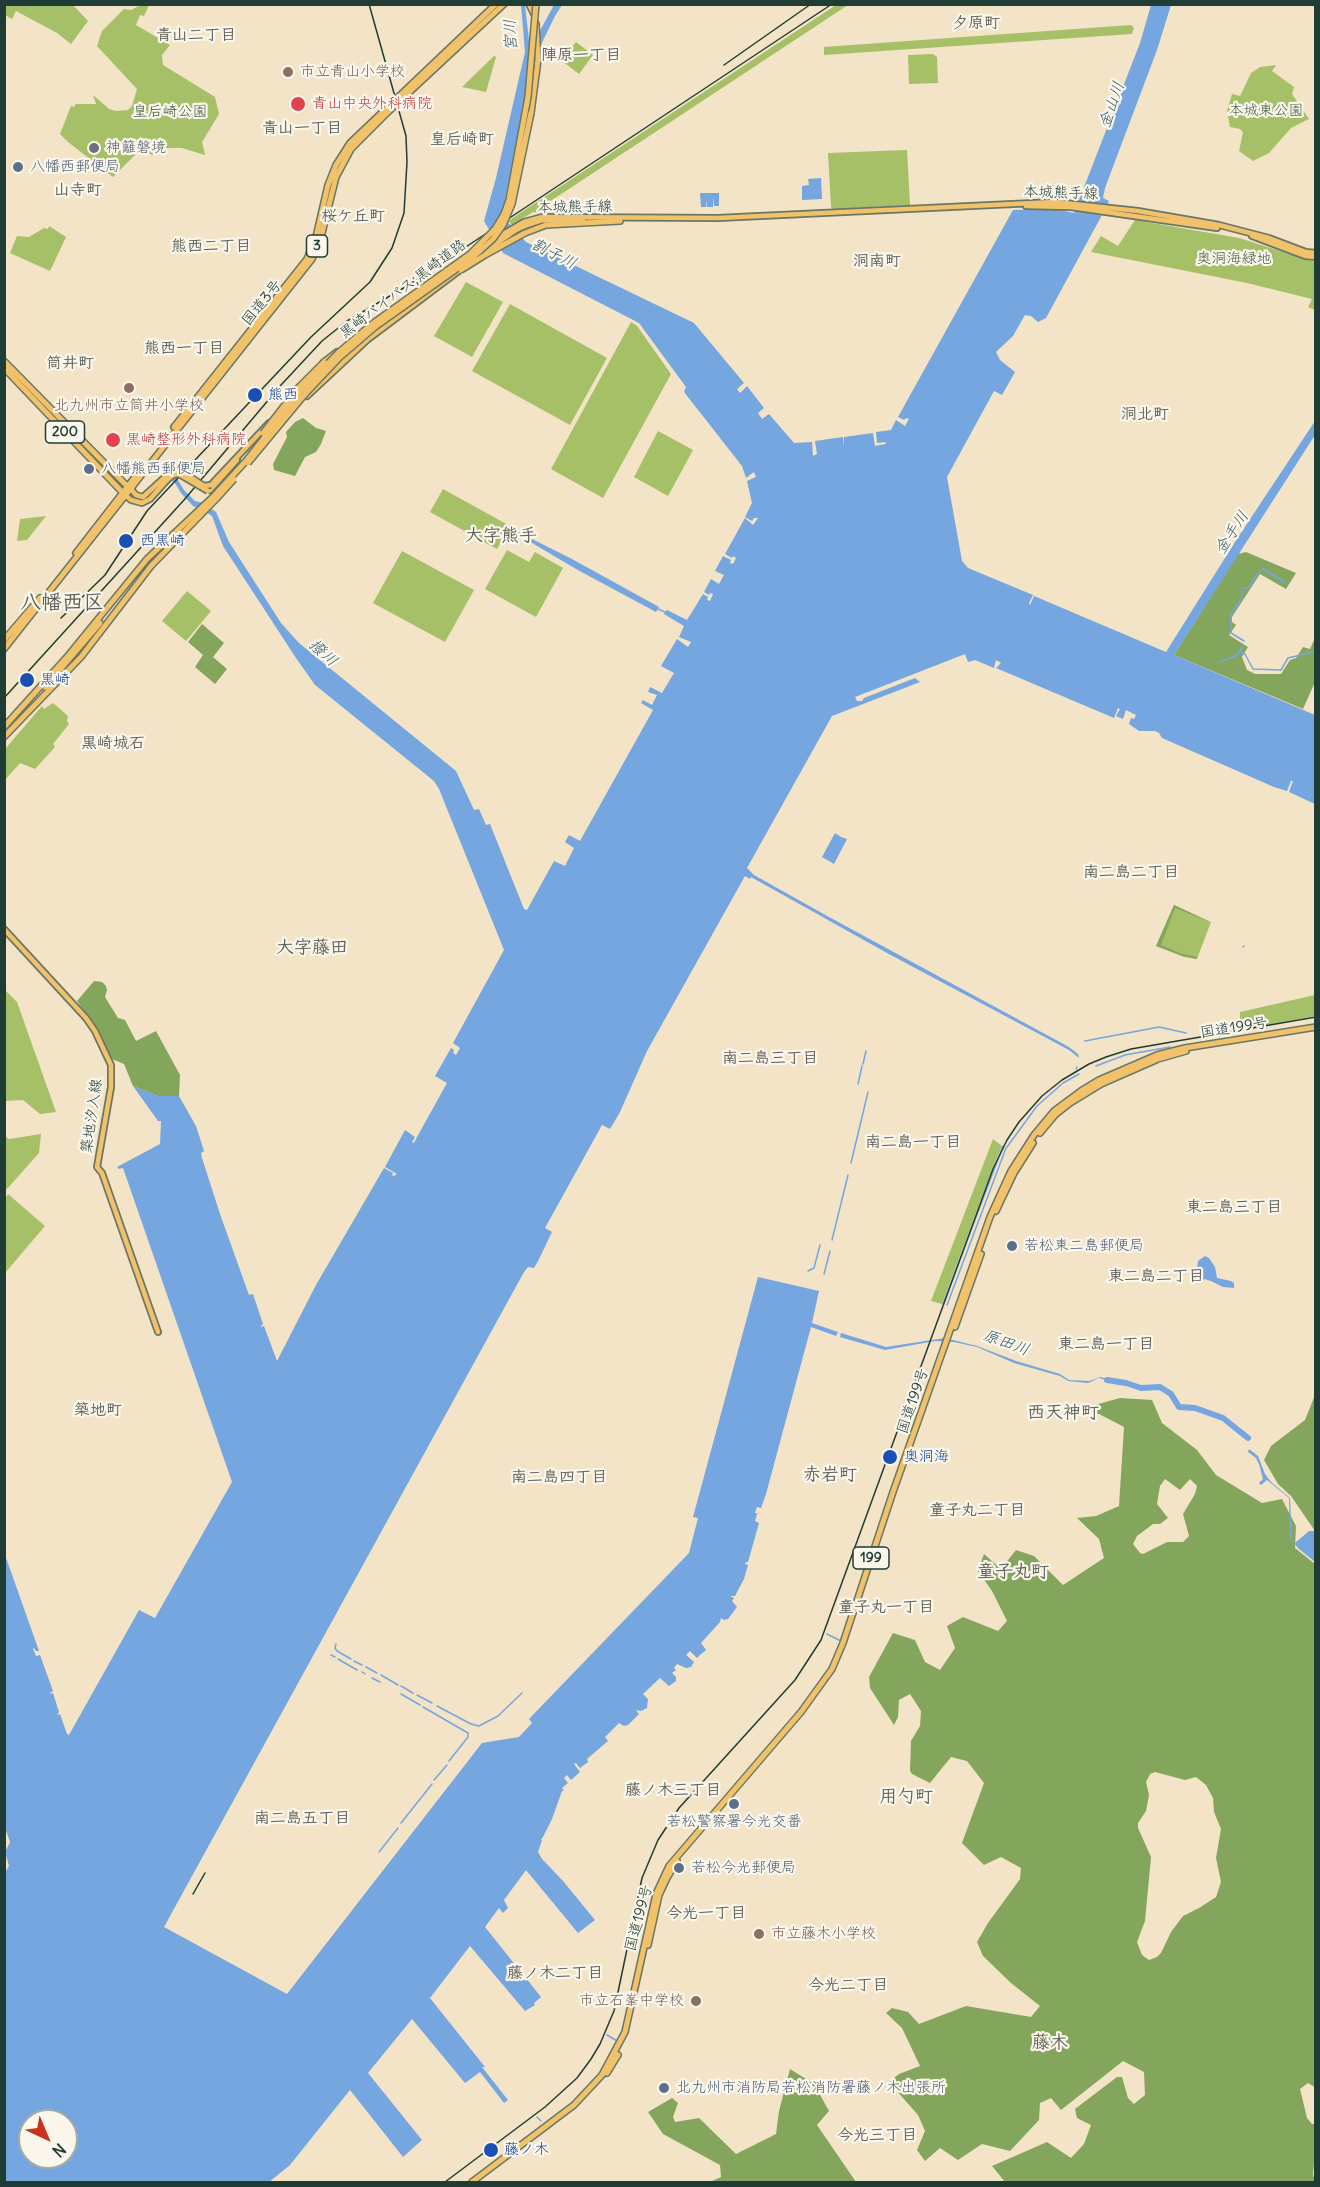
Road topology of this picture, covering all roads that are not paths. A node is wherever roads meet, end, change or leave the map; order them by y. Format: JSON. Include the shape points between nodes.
{"nodes":[{"id":1,"x":496,"y":4,"type":"edge"},
{"id":2,"x":504,"y":4,"type":"edge"},
{"id":3,"x":532,"y":4,"type":"edge"},
{"id":4,"x":1076,"y":206,"type":"junction"},
{"id":5,"x":620,"y":221,"type":"junction"},
{"id":6,"x":515,"y":228,"type":"junction"},
{"id":7,"x":495,"y":241,"type":"junction"},
{"id":8,"x":1316,"y":255,"type":"edge"},
{"id":9,"x":401,"y":308,"type":"junction"},
{"id":10,"x":356,"y":341,"type":"junction"},
{"id":11,"x":4,"y":361,"type":"edge"},
{"id":12,"x":4,"y":368,"type":"edge"},
{"id":13,"x":240,"y":454,"type":"junction"},
{"id":14,"x":165,"y":479,"type":"junction"},
{"id":15,"x":229,"y":479,"type":"junction"},
{"id":16,"x":211,"y":485,"type":"junction"},
{"id":17,"x":204,"y":486,"type":"junction"},
{"id":18,"x":128,"y":487,"type":"junction"},
{"id":19,"x":208,"y":491,"type":"junction"},
{"id":20,"x":123,"y":494,"type":"junction"},
{"id":21,"x":4,"y":640,"type":"edge"},
{"id":22,"x":4,"y":649,"type":"edge"},
{"id":23,"x":5,"y":732,"type":"edge"},
{"id":24,"x":4,"y":929,"type":"edge"},
{"id":25,"x":1316,"y":1029,"type":"edge"},
{"id":26,"x":158,"y":1332,"type":"dead end"},
{"id":27,"x":472,"y":2182,"type":"edge"},
{"id":28,"x":477,"y":2182,"type":"edge"}],
"edges":[{"from":1,"to":18,"type":"highway","name":"国道3号","number":"3","via":[[350,143],[328,185],[307,259]]},
{"from":2,"to":18,"type":"highway","name":"国道3号","number":"3","via":[[351,149],[336,177],[312,259]]},
{"from":3,"to":9,"type":"highway","name":"黒崎バイパス;黒崎道路","bridge":true,"via":[[538,48],[535,89],[507,218],[480,252]]},
{"from":3,"to":15,"type":"highway","name":"黒崎バイパス;黒崎道路","bridge":true,"via":[[530,80],[523,126],[509,200],[495,229],[470,254],[338,353],[301,391]]},
{"from":4,"to":5,"type":"main road","name":"本城熊手線"},
{"from":4,"to":6,"type":"main road","name":"本城熊手線","via":[[1030,203],[718,218],[542,217]]},
{"from":4,"to":8,"type":"main road","name":"本城熊手線","via":[[1219,225]]},
{"from":5,"to":6,"type":"main road","name":"本城熊手線","via":[[542,220]]},
{"from":5,"to":9,"type":"highway","bridge":true,"via":[[546,225],[525,233]]},
{"from":6,"to":7,"type":"main road","name":"本城熊手線"},
{"from":7,"to":10,"type":"main road","name":"本城熊手線"},
{"from":7,"to":13,"type":"main road","name":"本城熊手線","via":[[367,340]]},
{"from":9,"to":23,"type":"highway","name":"黒崎バイパス;黒崎道路","bridge":true,"via":[[321,375],[241,472],[172,542],[63,672]]},
{"from":10,"to":13,"type":"main road","name":"本城熊手線"},
{"from":10,"to":15,"type":"highway","bridge":true,"via":[[324,362],[286,403]]},
{"from":11,"to":18,"type":"highway","number":"200"},
{"from":12,"to":20,"type":"highway","number":"200"},
{"from":13,"to":16,"type":"main road","name":"本城熊手線"},
{"from":13,"to":19,"type":"main road","name":"本城熊手線"},
{"from":14,"to":17,"type":"main road","bridge":true,"via":[[171,472],[179,471]]},
{"from":14,"to":18,"type":"main road","via":[[143,497]]},
{"from":14,"to":19,"type":"main road","bridge":true,"via":[[179,474]]},
{"from":14,"to":20,"type":"main road","via":[[142,503]]},
{"from":15,"to":23,"type":"highway","name":"黒崎バイパス;黒崎道路","bridge":true,"via":[[147,560]]},
{"from":16,"to":17,"type":"main road","bridge":true},
{"from":16,"to":19,"type":"main road","name":"本城熊手線","bridge":true},
{"from":17,"to":19,"type":"main road","bridge":true},
{"from":18,"to":20,"type":"highway","name":"国道3号","number":"3"},
{"from":20,"to":21,"type":"highway","name":"国道3号","number":"3"},
{"from":20,"to":22,"type":"highway","name":"国道3号","number":"3"},
{"from":24,"to":26,"type":"main road","name":"築地汐入線","via":[[86,1018],[111,1065],[97,1167]]},
{"from":25,"to":27,"type":"highway","name":"国道199号","number":"199","via":[[1157,1055],[1081,1091],[1054,1111],[1034,1135],[990,1217],[832,1669],[801,1712],[669,1866],[656,1894],[625,2032],[602,2075],[574,2105]]},
{"from":25,"to":28,"type":"highway","name":"国道199号","number":"199","via":[[1158,1059],[1083,1094],[1056,1114],[1037,1136],[993,1218],[836,1667],[816,1700],[672,1868],[659,1895],[633,2018],[613,2065],[574,2109]]}]}
